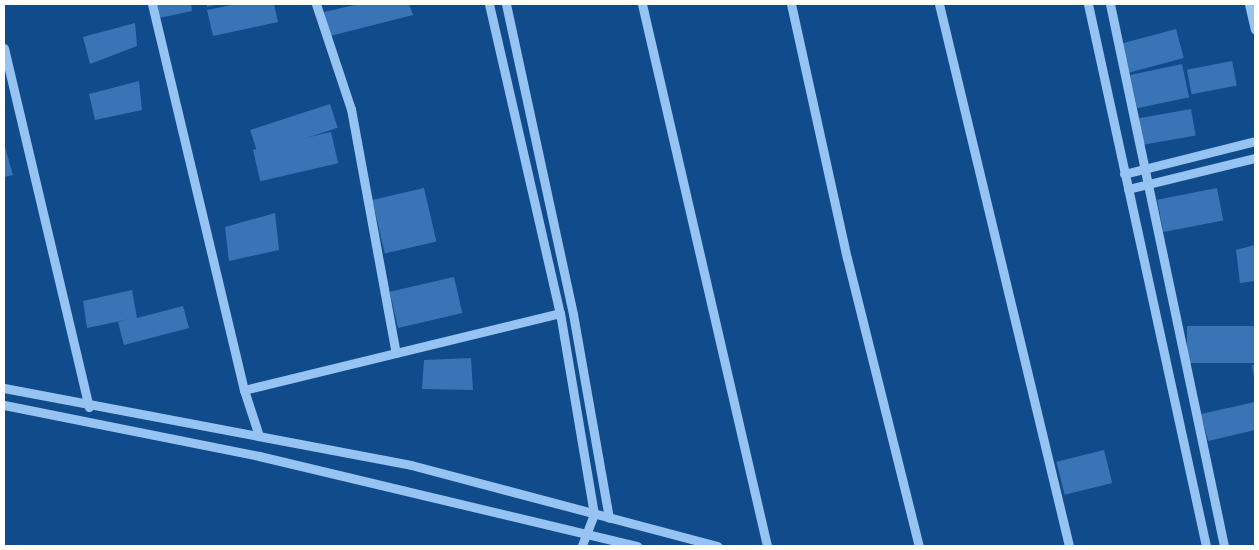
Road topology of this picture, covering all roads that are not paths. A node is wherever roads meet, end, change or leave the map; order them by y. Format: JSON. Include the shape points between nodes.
{"nodes":[{"id":1,"x":152,"y":4,"type":"edge"},
{"id":2,"x":316,"y":4,"type":"edge"},
{"id":3,"x":489,"y":4,"type":"edge"},
{"id":4,"x":506,"y":4,"type":"edge"},
{"id":5,"x":642,"y":4,"type":"edge"},
{"id":6,"x":790,"y":4,"type":"edge"},
{"id":7,"x":939,"y":4,"type":"edge"},
{"id":8,"x":1088,"y":4,"type":"edge"},
{"id":9,"x":1110,"y":4,"type":"edge"},
{"id":10,"x":1249,"y":4,"type":"edge"},
{"id":11,"x":1255,"y":29,"type":"edge"},
{"id":12,"x":4,"y":48,"type":"edge"},
{"id":13,"x":1255,"y":141,"type":"edge"},
{"id":14,"x":1255,"y":158,"type":"edge"},
{"id":15,"x":1144,"y":168,"type":"junction"},
{"id":16,"x":1124,"y":174,"type":"junction"},
{"id":17,"x":1147,"y":184,"type":"junction"},
{"id":18,"x":1128,"y":189,"type":"junction"},
{"id":19,"x":560,"y":313,"type":"junction"},
{"id":20,"x":396,"y":353,"type":"junction"},
{"id":21,"x":4,"y":388,"type":"edge"},
{"id":22,"x":244,"y":390,"type":"junction"},
{"id":23,"x":4,"y":405,"type":"edge"},
{"id":24,"x":89,"y":406,"type":"junction"},
{"id":25,"x":259,"y":436,"type":"junction"},
{"id":26,"x":594,"y":514,"type":"junction"},
{"id":27,"x":609,"y":518,"type":"junction"},
{"id":28,"x":584,"y":535,"type":"junction"},
{"id":29,"x":582,"y":546,"type":"edge"},
{"id":30,"x":637,"y":546,"type":"edge"},
{"id":31,"x":717,"y":546,"type":"edge"},
{"id":32,"x":767,"y":546,"type":"edge"},
{"id":33,"x":919,"y":546,"type":"edge"},
{"id":34,"x":1069,"y":546,"type":"edge"},
{"id":35,"x":1206,"y":546,"type":"edge"},
{"id":36,"x":1224,"y":546,"type":"edge"}],
"edges":[{"from":1,"to":22,"type":"street"},
{"from":2,"to":20,"type":"street","via":[[351,109]]},
{"from":3,"to":19,"type":"street"},
{"from":4,"to":27,"type":"street","via":[[573,314]]},
{"from":5,"to":32,"type":"street"},
{"from":6,"to":33,"type":"street","via":[[845,248]]},
{"from":7,"to":34,"type":"street"},
{"from":8,"to":16,"type":"street"},
{"from":9,"to":15,"type":"street"},
{"from":10,"to":11,"type":"street"},
{"from":12,"to":24,"type":"street"},
{"from":13,"to":15,"type":"street"},
{"from":14,"to":17,"type":"street"},
{"from":15,"to":16,"type":"street"},
{"from":15,"to":17,"type":"street"},
{"from":16,"to":18,"type":"street"},
{"from":17,"to":18,"type":"street"},
{"from":17,"to":36,"type":"street"},
{"from":18,"to":35,"type":"street"},
{"from":19,"to":20,"type":"street"},
{"from":19,"to":26,"type":"street"},
{"from":20,"to":22,"type":"street"},
{"from":21,"to":24,"type":"street"},
{"from":22,"to":25,"type":"street"},
{"from":23,"to":28,"type":"street","via":[[259,456]]},
{"from":24,"to":25,"type":"street"},
{"from":25,"to":26,"type":"street","via":[[411,465]]},
{"from":26,"to":27,"type":"street"},
{"from":26,"to":28,"type":"street"},
{"from":27,"to":31,"type":"street"},
{"from":28,"to":29,"type":"street"},
{"from":28,"to":30,"type":"street"}]}
